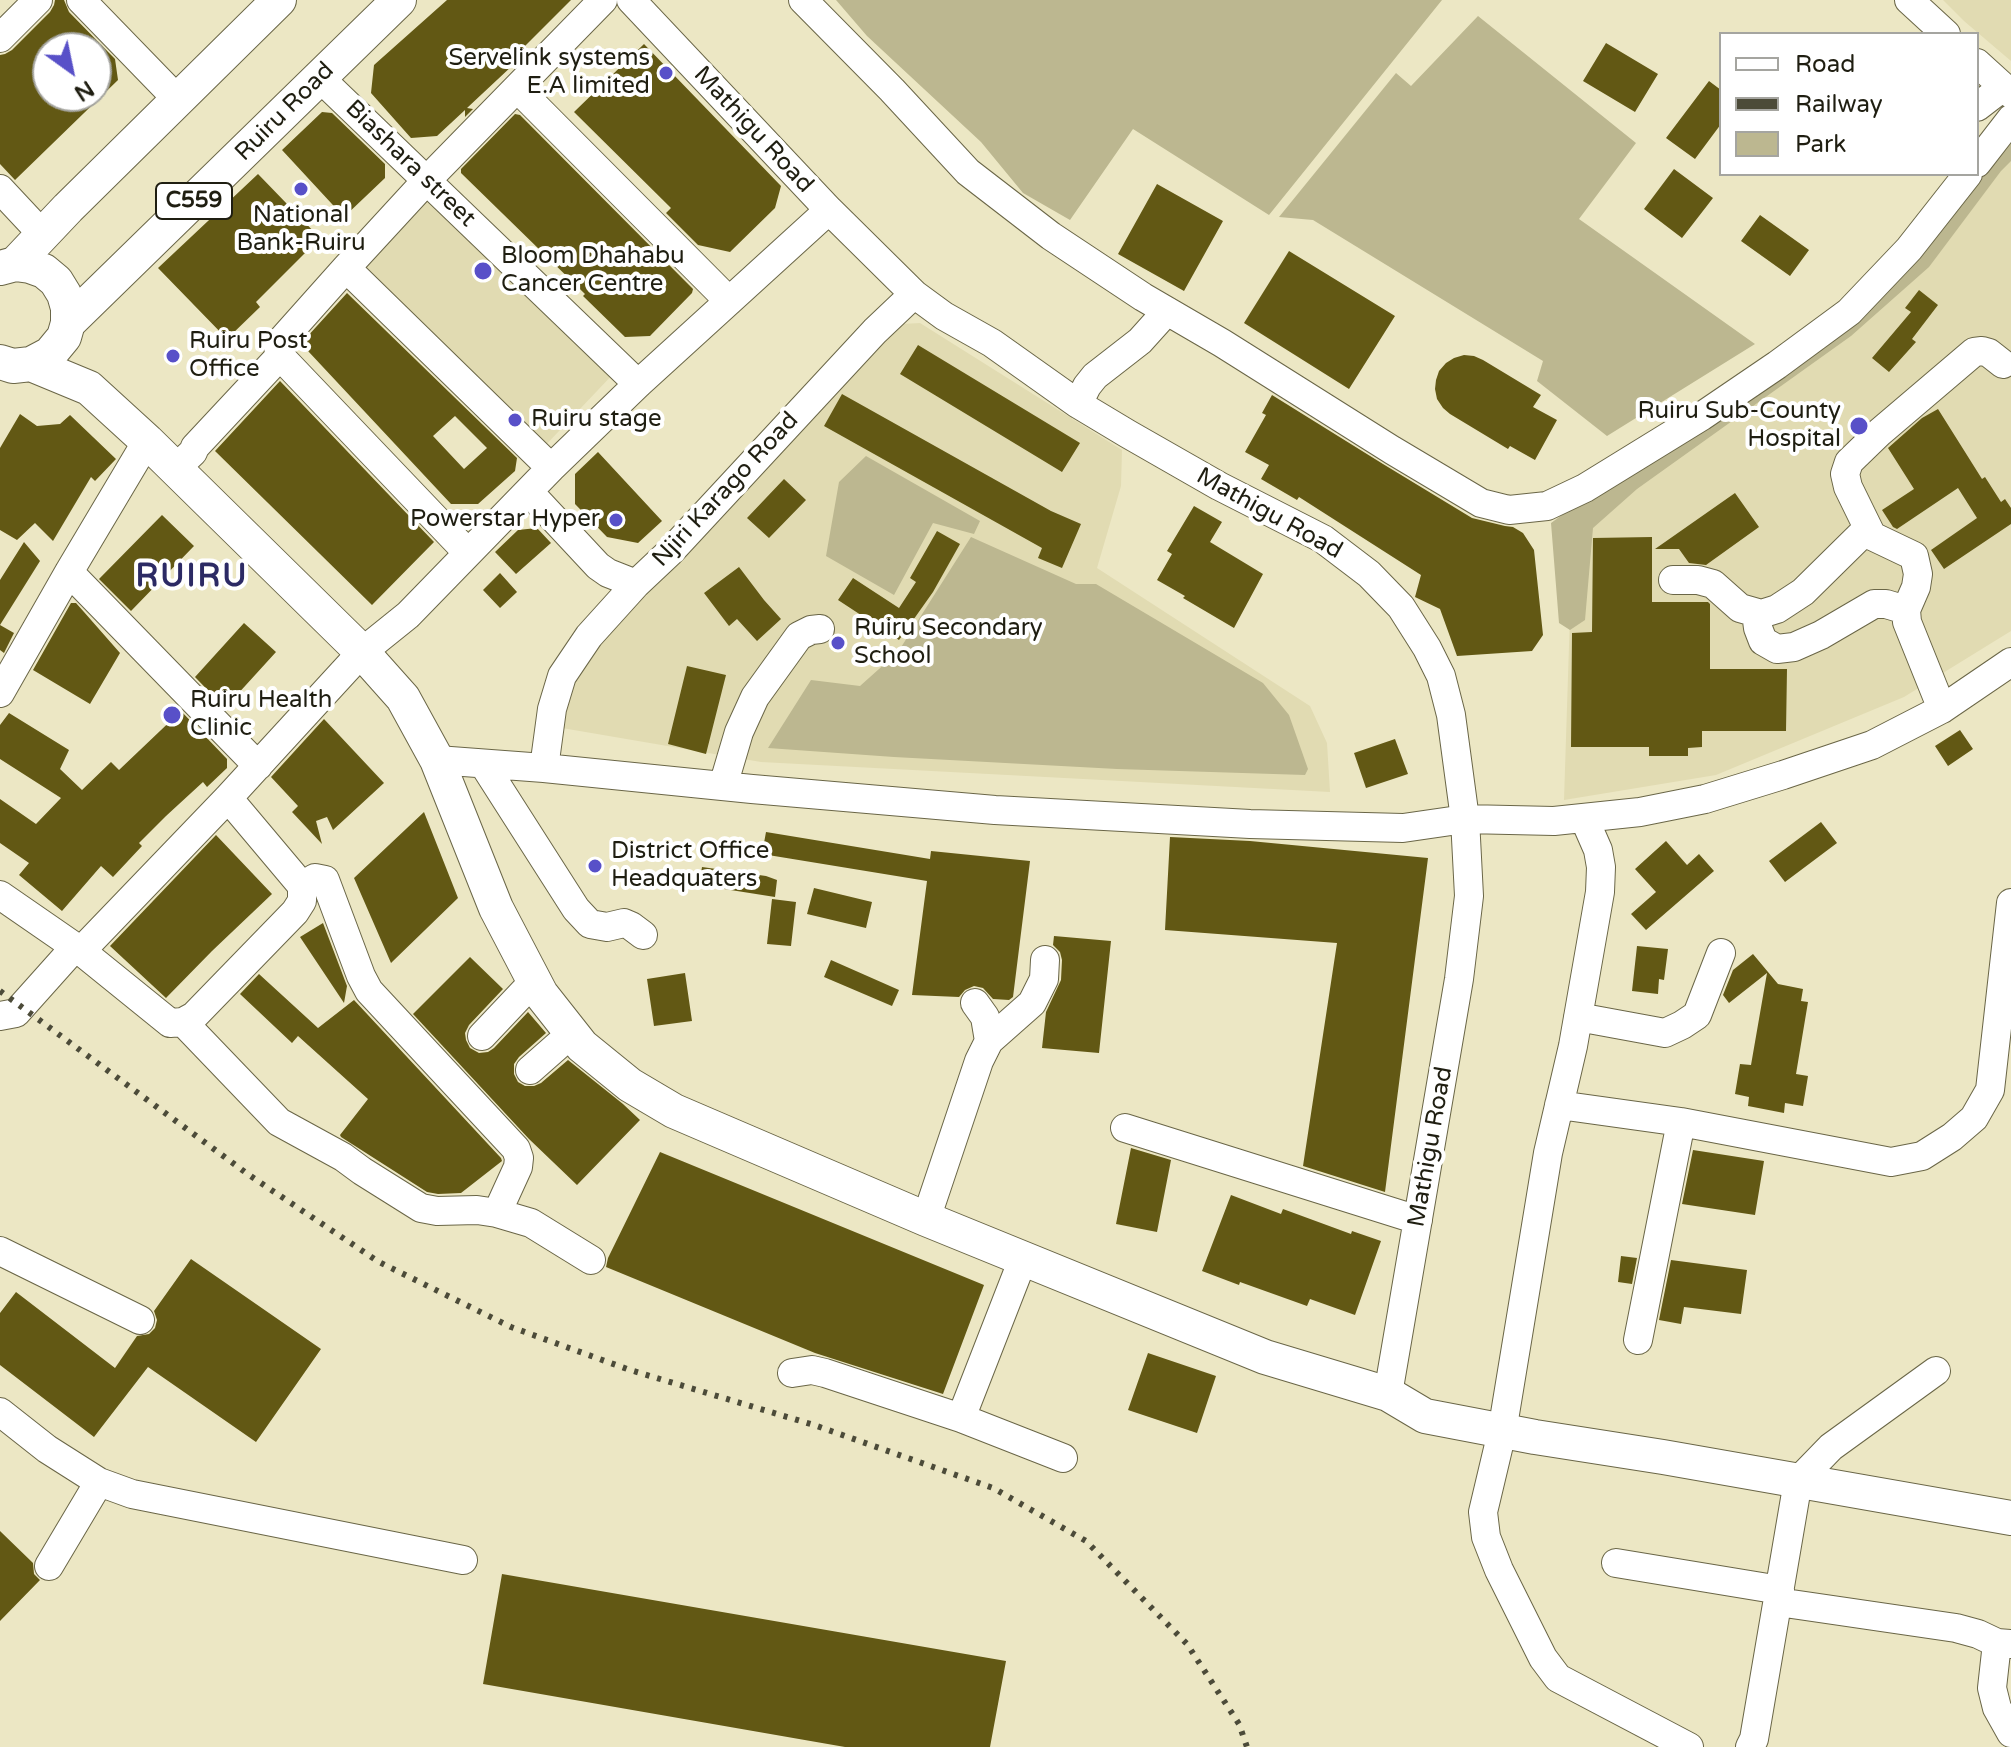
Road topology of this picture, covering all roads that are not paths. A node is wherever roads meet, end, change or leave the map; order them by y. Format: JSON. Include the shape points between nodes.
{"nodes":[{"id":1,"x":38,"y":0,"type":"edge"},
{"id":2,"x":81,"y":0,"type":"edge"},
{"id":3,"x":279,"y":0,"type":"edge"},
{"id":4,"x":399,"y":0,"type":"edge"},
{"id":5,"x":603,"y":0,"type":"edge"},
{"id":6,"x":631,"y":0,"type":"edge"},
{"id":7,"x":803,"y":0,"type":"edge"},
{"id":8,"x":1909,"y":0,"type":"edge"},
{"id":9,"x":1944,"y":32,"type":"edge"},
{"id":10,"x":0,"y":38,"type":"edge"},
{"id":11,"x":1979,"y":65,"type":"edge"},
{"id":12,"x":320,"y":78,"type":"junction"},
{"id":13,"x":517,"y":88,"type":"junction"},
{"id":14,"x":2007,"y":91,"type":"edge"},
{"id":15,"x":178,"y":100,"type":"junction"},
{"id":16,"x":1979,"y":106,"type":"edge"},
{"id":17,"x":2011,"y":119,"type":"edge"},
{"id":18,"x":1979,"y":160,"type":"edge"},
{"id":19,"x":1966,"y":176,"type":"edge"},
{"id":20,"x":427,"y":180,"type":"junction"},
{"id":21,"x":0,"y":189,"type":"edge"},
{"id":22,"x":829,"y":210,"type":"junction"},
{"id":23,"x":43,"y":235,"type":"junction"},
{"id":24,"x":8,"y":266,"type":"edge"},
{"id":25,"x":346,"y":268,"type":"junction"},
{"id":26,"x":914,"y":294,"type":"junction"},
{"id":27,"x":729,"y":301,"type":"junction"},
{"id":28,"x":1167,"y":311,"type":"junction"},
{"id":29,"x":66,"y":330,"type":"junction"},
{"id":30,"x":280,"y":356,"type":"junction"},
{"id":31,"x":2003,"y":364,"type":"dead end"},
{"id":32,"x":11,"y":370,"type":"edge"},
{"id":33,"x":638,"y":384,"type":"junction"},
{"id":34,"x":89,"y":388,"type":"junction"},
{"id":35,"x":1078,"y":404,"type":"junction"},
{"id":36,"x":147,"y":441,"type":"junction"},
{"id":37,"x":551,"y":468,"type":"junction"},
{"id":38,"x":175,"y":469,"type":"junction"},
{"id":39,"x":529,"y":492,"type":"junction"},
{"id":40,"x":1868,"y":528,"type":"junction"},
{"id":41,"x":468,"y":553,"type":"junction"},
{"id":42,"x":69,"y":572,"type":"junction"},
{"id":43,"x":1673,"y":580,"type":"dead end"},
{"id":44,"x":636,"y":584,"type":"junction"},
{"id":45,"x":1798,"y":595,"type":"junction"},
{"id":46,"x":1906,"y":610,"type":"junction"},
{"id":47,"x":1756,"y":613,"type":"junction"},
{"id":48,"x":820,"y":629,"type":"dead end"},
{"id":49,"x":1821,"y":635,"type":"junction"},
{"id":50,"x":362,"y":652,"type":"junction"},
{"id":51,"x":2011,"y":662,"type":"edge"},
{"id":52,"x":0,"y":693,"type":"edge"},
{"id":53,"x":1942,"y":709,"type":"junction"},
{"id":54,"x":437,"y":760,"type":"junction"},
{"id":55,"x":484,"y":765,"type":"junction"},
{"id":56,"x":258,"y":766,"type":"junction"},
{"id":57,"x":544,"y":768,"type":"junction"},
{"id":58,"x":723,"y":786,"type":"junction"},
{"id":59,"x":228,"y":798,"type":"junction"},
{"id":60,"x":1584,"y":818,"type":"junction"},
{"id":61,"x":1465,"y":819,"type":"junction"},
{"id":62,"x":302,"y":886,"type":"junction"},
{"id":63,"x":0,"y":895,"type":"edge"},
{"id":64,"x":2011,"y":903,"type":"edge"},
{"id":65,"x":643,"y":935,"type":"dead end"},
{"id":66,"x":78,"y":949,"type":"junction"},
{"id":67,"x":1721,"y":953,"type":"dead end"},
{"id":68,"x":1045,"y":960,"type":"dead end"},
{"id":69,"x":534,"y":981,"type":"junction"},
{"id":70,"x":975,"y":1003,"type":"dead end"},
{"id":71,"x":0,"y":1016,"type":"edge"},
{"id":72,"x":1578,"y":1017,"type":"junction"},
{"id":73,"x":183,"y":1022,"type":"junction"},
{"id":74,"x":572,"y":1033,"type":"junction"},
{"id":75,"x":482,"y":1036,"type":"dead end"},
{"id":76,"x":989,"y":1041,"type":"junction"},
{"id":77,"x":530,"y":1070,"type":"dead end"},
{"id":78,"x":1559,"y":1105,"type":"junction"},
{"id":79,"x":1681,"y":1122,"type":"junction"},
{"id":80,"x":1125,"y":1128,"type":"dead end"},
{"id":81,"x":497,"y":1213,"type":"junction"},
{"id":82,"x":926,"y":1219,"type":"junction"},
{"id":83,"x":1418,"y":1220,"type":"junction"},
{"id":84,"x":0,"y":1251,"type":"edge"},
{"id":85,"x":1023,"y":1259,"type":"junction"},
{"id":86,"x":591,"y":1260,"type":"dead end"},
{"id":87,"x":140,"y":1320,"type":"dead end"},
{"id":88,"x":1638,"y":1340,"type":"dead end"},
{"id":89,"x":1936,"y":1371,"type":"dead end"},
{"id":90,"x":792,"y":1373,"type":"dead end"},
{"id":91,"x":1388,"y":1394,"type":"junction"},
{"id":92,"x":0,"y":1412,"type":"edge"},
{"id":93,"x":961,"y":1418,"type":"junction"},
{"id":94,"x":1502,"y":1432,"type":"junction"},
{"id":95,"x":1063,"y":1458,"type":"dead end"},
{"id":96,"x":1798,"y":1481,"type":"junction"},
{"id":97,"x":99,"y":1482,"type":"junction"},
{"id":98,"x":2011,"y":1518,"type":"edge"},
{"id":99,"x":463,"y":1560,"type":"dead end"},
{"id":100,"x":1616,"y":1563,"type":"dead end"},
{"id":101,"x":49,"y":1566,"type":"dead end"},
{"id":102,"x":1779,"y":1596,"type":"junction"},
{"id":103,"x":2004,"y":1643,"type":"edge"},
{"id":104,"x":2011,"y":1733,"type":"edge"},
{"id":105,"x":1689,"y":1747,"type":"edge"},
{"id":106,"x":1750,"y":1747,"type":"edge"}],
"edges":[{"from":1,"to":10,"type":"street"},
{"from":2,"to":15,"type":"street"},
{"from":3,"to":15,"type":"main road"},
{"from":4,"to":12,"type":"main road","name":"Ruiru Road","number":"C559"},
{"from":5,"to":13,"type":"street"},
{"from":6,"to":22,"type":"street","name":"Mathigu Road"},
{"from":7,"to":28,"type":"street","via":[[968,172],[1051,236]]},
{"from":8,"to":9,"type":"street"},
{"from":11,"to":14,"type":"street"},
{"from":12,"to":20,"type":"street","name":"Biashara street"},
{"from":12,"to":29,"type":"main road","name":"Ruiru Road","number":"C559"},
{"from":13,"to":20,"type":"street"},
{"from":13,"to":27,"type":"street"},
{"from":14,"to":16,"type":"street"},
{"from":15,"to":23,"type":"main road"},
{"from":17,"to":18,"type":"street"},
{"from":19,"to":28,"type":"street","via":[[1909,249],[1849,312],[1702,416],[1547,506],[1509,510],[1481,503]]},
{"from":20,"to":25,"type":"street"},
{"from":20,"to":33,"type":"street","name":"Biashara street"},
{"from":21,"to":23,"type":"street"},
{"from":22,"to":26,"type":"street","name":"Mathigu Road"},
{"from":22,"to":27,"type":"street"},
{"from":23,"to":24,"type":"main road"},
{"from":24,"to":29,"type":"main road","via":[[30,266],[56,281],[68,308]]},
{"from":25,"to":30,"type":"street","via":[[280,342]]},
{"from":25,"to":37,"type":"street"},
{"from":26,"to":35,"type":"street","name":"Mathigu Road"},
{"from":26,"to":44,"type":"street","name":"Njiri Karago Road"},
{"from":27,"to":33,"type":"street"},
{"from":28,"to":35,"type":"street","via":[[1140,341],[1095,376]]},
{"from":29,"to":32,"type":"main road","name":"Ruiru Road","via":[[50,354]]},
{"from":29,"to":34,"type":"main road"},
{"from":30,"to":38,"type":"street"},
{"from":30,"to":41,"type":"street"},
{"from":31,"to":40,"type":"street","via":[[1989,353],[1974,352],[1849,462],[1848,487]]},
{"from":32,"to":34,"type":"main road"},
{"from":33,"to":37,"type":"street"},
{"from":34,"to":36,"type":"main road"},
{"from":35,"to":61,"type":"street","name":"Mathigu Road","via":[[1323,539],[1401,607],[1441,676]]},
{"from":36,"to":38,"type":"main road"},
{"from":36,"to":42,"type":"street"},
{"from":37,"to":39,"type":"street"},
{"from":38,"to":50,"type":"main road"},
{"from":39,"to":41,"type":"street"},
{"from":39,"to":44,"type":"street","name":"Njiri Karago Road","via":[[598,566]]},
{"from":40,"to":45,"type":"street"},
{"from":40,"to":46,"type":"street","via":[[1872,536],[1914,556],[1918,574]]},
{"from":41,"to":50,"type":"street","via":[[408,615]]},
{"from":42,"to":52,"type":"street"},
{"from":42,"to":56,"type":"street"},
{"from":43,"to":47,"type":"street","via":[[1713,584],[1740,608]]},
{"from":44,"to":57,"type":"street","via":[[589,636],[562,676]]},
{"from":45,"to":47,"type":"street","via":[[1777,609]]},
{"from":45,"to":49,"type":"street","via":[[1819,612]]},
{"from":46,"to":49,"type":"street","via":[[1874,604]]},
{"from":46,"to":53,"type":"street"},
{"from":47,"to":49,"type":"street","via":[[1763,641],[1777,649]]},
{"from":48,"to":58,"type":"street","via":[[799,636],[755,697]]},
{"from":50,"to":54,"type":"main road","via":[[403,698]]},
{"from":50,"to":56,"type":"street"},
{"from":51,"to":53,"type":"street"},
{"from":53,"to":60,"type":"street","via":[[1872,745],[1705,799]]},
{"from":54,"to":55,"type":"street"},
{"from":54,"to":69,"type":"main road","via":[[496,908]]},
{"from":55,"to":57,"type":"street"},
{"from":55,"to":65,"type":"street","via":[[590,924],[624,923]]},
{"from":56,"to":59,"type":"street"},
{"from":57,"to":58,"type":"street"},
{"from":58,"to":61,"type":"street","via":[[995,810],[1250,824],[1403,828]]},
{"from":59,"to":62,"type":"street"},
{"from":59,"to":66,"type":"street"},
{"from":60,"to":61,"type":"street"},
{"from":60,"to":72,"type":"street","via":[[1601,867]]},
{"from":61,"to":83,"type":"street","name":"Mathigu Road","via":[[1469,896],[1463,951]]},
{"from":62,"to":73,"type":"street","via":[[295,912]]},
{"from":62,"to":81,"type":"street","via":[[315,878],[325,880],[369,991],[516,1149],[518,1167]]},
{"from":63,"to":66,"type":"street"},
{"from":64,"to":79,"type":"street","via":[[1990,1090],[1974,1118],[1952,1137],[1922,1156],[1891,1162]]},
{"from":66,"to":71,"type":"street","via":[[16,1013]]},
{"from":66,"to":73,"type":"street","via":[[170,1023]]},
{"from":67,"to":72,"type":"street","via":[[1697,1015],[1665,1033]]},
{"from":68,"to":76,"type":"street","via":[[1044,979],[1032,1003]]},
{"from":69,"to":74,"type":"main road"},
{"from":69,"to":75,"type":"street"},
{"from":70,"to":76,"type":"street","via":[[985,1017]]},
{"from":72,"to":78,"type":"street"},
{"from":73,"to":81,"type":"street","via":[[279,1122],[421,1208]]},
{"from":74,"to":77,"type":"street"},
{"from":74,"to":82,"type":"main road","via":[[630,1085],[674,1111]]},
{"from":76,"to":82,"type":"street"},
{"from":78,"to":79,"type":"street"},
{"from":78,"to":94,"type":"street"},
{"from":79,"to":88,"type":"street"},
{"from":80,"to":83,"type":"street"},
{"from":81,"to":86,"type":"street","via":[[531,1223]]},
{"from":82,"to":85,"type":"main road"},
{"from":83,"to":91,"type":"street","name":"Mathigu Road"},
{"from":84,"to":87,"type":"street"},
{"from":85,"to":91,"type":"main road","via":[[1265,1357]]},
{"from":85,"to":93,"type":"street"},
{"from":89,"to":96,"type":"street","via":[[1831,1447]]},
{"from":90,"to":93,"type":"street","via":[[825,1373]]},
{"from":91,"to":94,"type":"main road","via":[[1425,1416]]},
{"from":92,"to":97,"type":"street"},
{"from":93,"to":95,"type":"street"},
{"from":94,"to":96,"type":"main road"},
{"from":94,"to":105,"type":"street","via":[[1483,1512],[1486,1537],[1543,1658],[1558,1678]]},
{"from":96,"to":98,"type":"main road"},
{"from":96,"to":102,"type":"street"},
{"from":97,"to":99,"type":"street","via":[[132,1494]]},
{"from":97,"to":101,"type":"street"},
{"from":100,"to":102,"type":"street"},
{"from":102,"to":103,"type":"street","via":[[1956,1628]]},
{"from":102,"to":106,"type":"street"},
{"from":103,"to":104,"type":"street","via":[[1992,1688]]}]}
